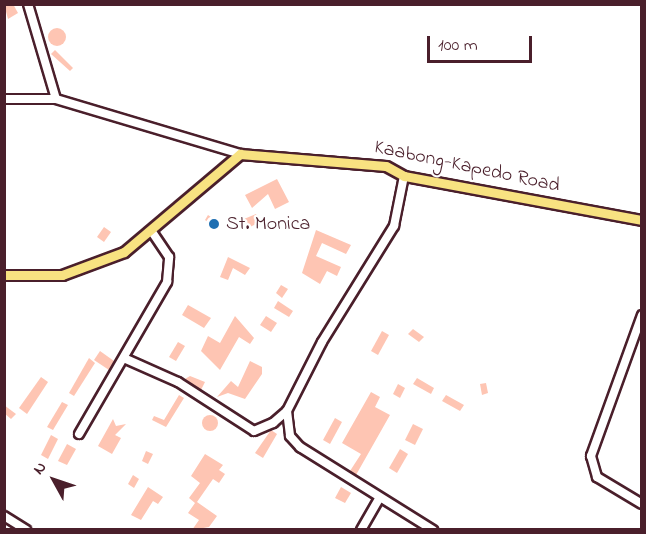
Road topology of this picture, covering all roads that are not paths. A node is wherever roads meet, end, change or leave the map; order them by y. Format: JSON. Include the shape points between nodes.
{"nodes":[{"id":1,"x":28,"y":4,"type":"edge"},
{"id":2,"x":56,"y":99,"type":"junction"},
{"id":3,"x":6,"y":102,"type":"edge"},
{"id":4,"x":240,"y":154,"type":"junction"},
{"id":5,"x":404,"y":176,"type":"junction"},
{"id":6,"x":642,"y":220,"type":"edge"},
{"id":7,"x":151,"y":230,"type":"junction"},
{"id":8,"x":4,"y":275,"type":"edge"},
{"id":9,"x":642,"y":315,"type":"edge"},
{"id":10,"x":126,"y":359,"type":"junction"},
{"id":11,"x":287,"y":411,"type":"junction"},
{"id":12,"x":79,"y":434,"type":"dead end"},
{"id":13,"x":379,"y":499,"type":"junction"},
{"id":14,"x":642,"y":504,"type":"edge"},
{"id":15,"x":4,"y":516,"type":"edge"},
{"id":16,"x":26,"y":530,"type":"edge"},
{"id":17,"x":361,"y":530,"type":"edge"},
{"id":18,"x":433,"y":530,"type":"edge"}],
"edges":[{"from":1,"to":2,"type":"street"},
{"from":2,"to":3,"type":"street","name":"Kaabong-Kapedo Road"},
{"from":2,"to":4,"type":"street","name":"Kaabong-Kapedo Road"},
{"from":4,"to":5,"type":"main road","name":"Kaabong-Kapedo Road","via":[[386,166]]},
{"from":4,"to":7,"type":"main road"},
{"from":5,"to":6,"type":"main road","name":"Kaabong-Kapedo Road"},
{"from":5,"to":11,"type":"street","via":[[394,226],[316,351]]},
{"from":7,"to":8,"type":"main road","via":[[94,267],[62,275]]},
{"from":7,"to":10,"type":"street","via":[[169,257],[169,276]]},
{"from":9,"to":14,"type":"street","via":[[591,456],[597,477]]},
{"from":10,"to":11,"type":"street","via":[[178,382],[254,431]]},
{"from":10,"to":12,"type":"street"},
{"from":11,"to":13,"type":"street","via":[[291,436],[300,447]]},
{"from":13,"to":17,"type":"street"},
{"from":13,"to":18,"type":"street"},
{"from":15,"to":16,"type":"street"}]}
